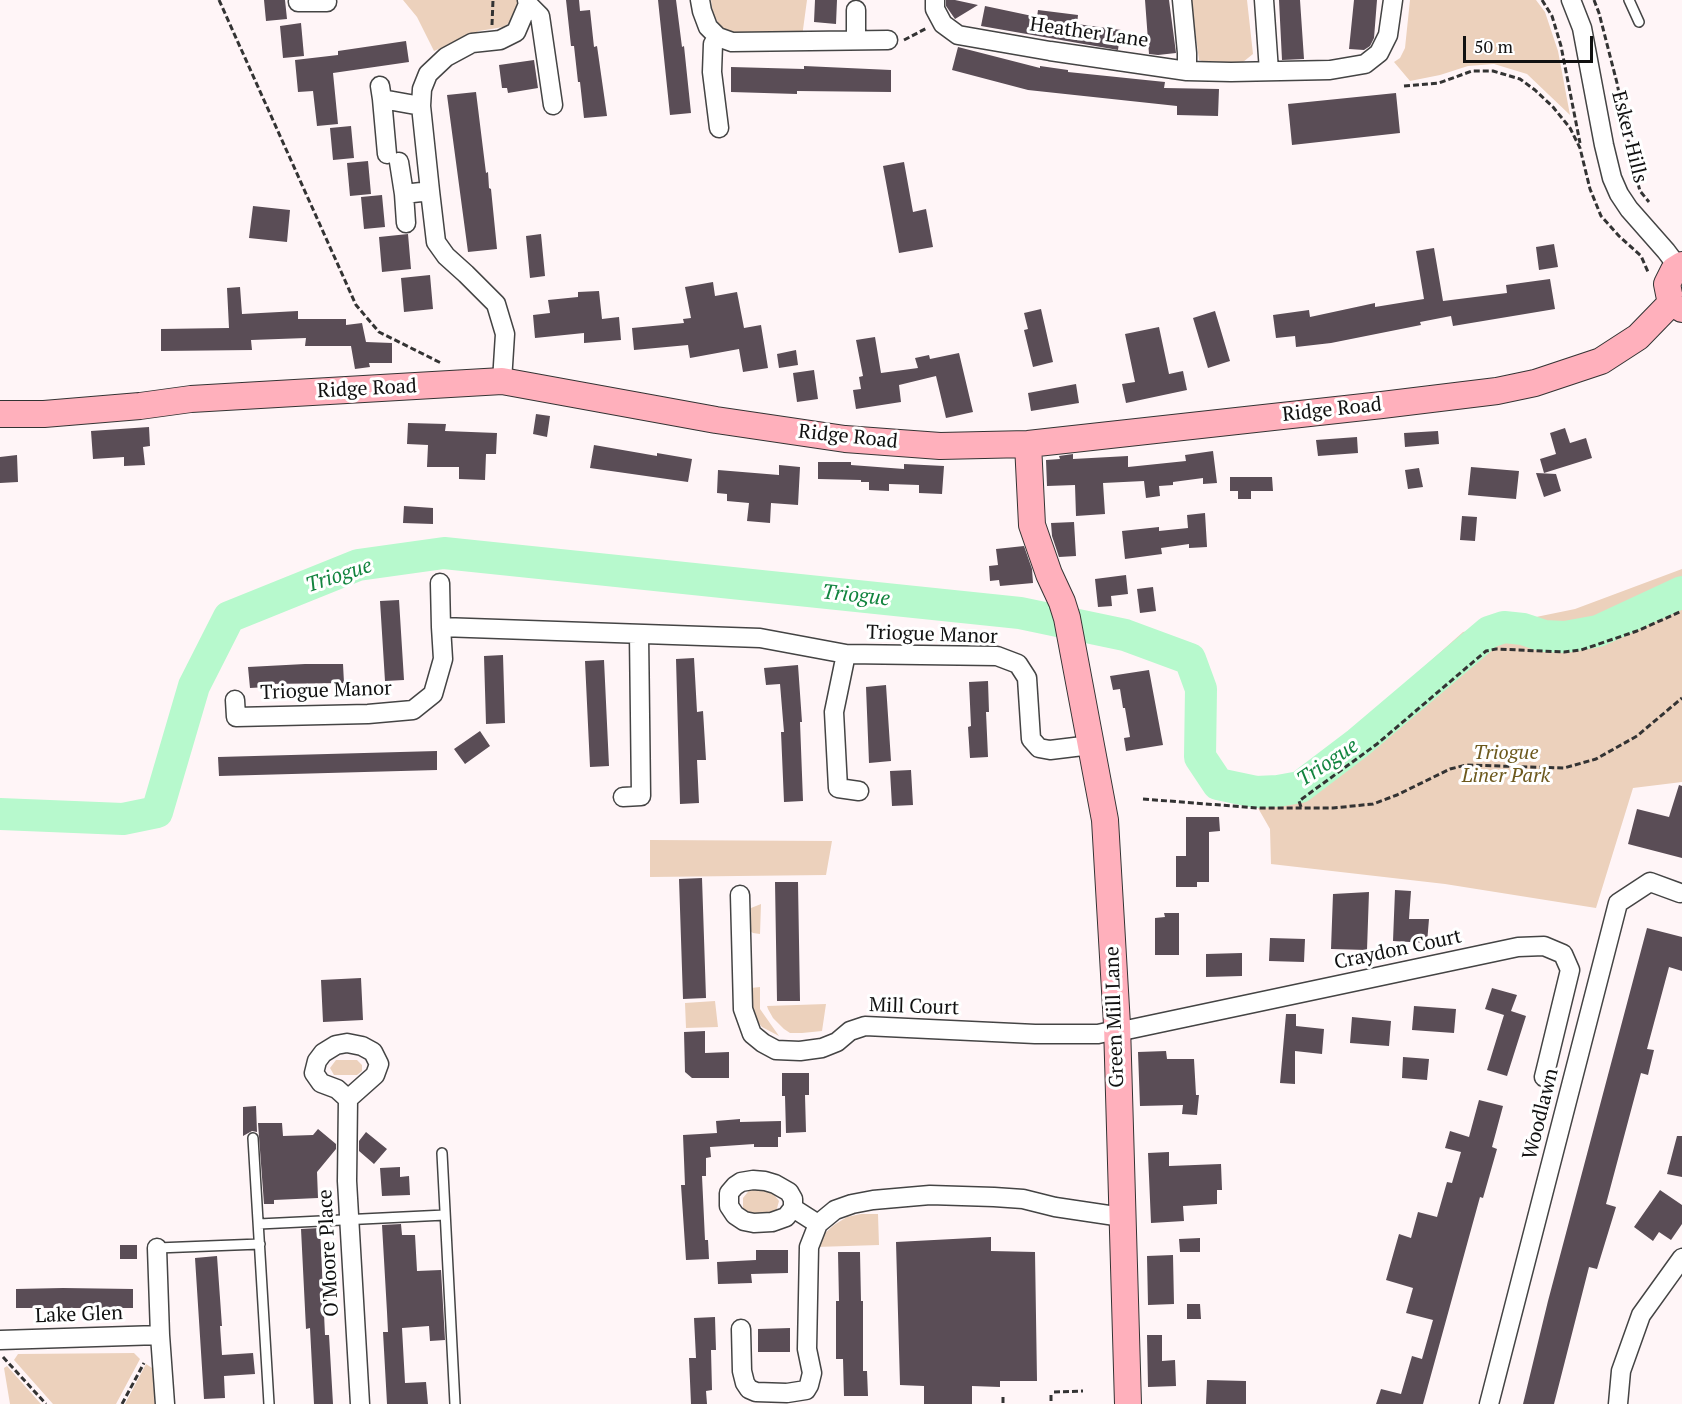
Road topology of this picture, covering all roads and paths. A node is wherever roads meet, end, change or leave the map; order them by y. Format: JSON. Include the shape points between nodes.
{"nodes":[{"id":1,"x":219,"y":0,"type":"edge"},
{"id":2,"x":700,"y":0,"type":"edge"},
{"id":3,"x":935,"y":0,"type":"edge"},
{"id":4,"x":1182,"y":0,"type":"edge"},
{"id":5,"x":1264,"y":0,"type":"edge"},
{"id":6,"x":1393,"y":0,"type":"edge"},
{"id":7,"x":1542,"y":0,"type":"edge"},
{"id":8,"x":1572,"y":0,"type":"edge"},
{"id":9,"x":1594,"y":0,"type":"edge"},
{"id":10,"x":1629,"y":0,"type":"edge"},
{"id":11,"x":528,"y":2,"type":"edge"},
{"id":12,"x":856,"y":10,"type":"dead end"},
{"id":13,"x":940,"y":19,"type":"junction"},
{"id":14,"x":1639,"y":22,"type":"dead end"},
{"id":15,"x":718,"y":37,"type":"junction"},
{"id":16,"x":855,"y":40,"type":"junction"},
{"id":17,"x":888,"y":40,"type":"joint"},
{"id":18,"x":1187,"y":70,"type":"junction"},
{"id":19,"x":1269,"y":71,"type":"junction"},
{"id":20,"x":1404,"y":86,"type":"dead end"},
{"id":21,"x":553,"y":105,"type":"dead end"},
{"id":22,"x":421,"y":106,"type":"junction"},
{"id":23,"x":719,"y":128,"type":"dead end"},
{"id":24,"x":1580,"y":148,"type":"junction"},
{"id":25,"x":430,"y":191,"type":"junction"},
{"id":26,"x":404,"y":194,"type":"junction"},
{"id":27,"x":1651,"y":206,"type":"dead end"},
{"id":28,"x":406,"y":223,"type":"dead end"},
{"id":29,"x":1680,"y":266,"type":"edge"},
{"id":30,"x":1649,"y":277,"type":"dead end"},
{"id":31,"x":1677,"y":306,"type":"edge"},
{"id":32,"x":502,"y":381,"type":"junction"},
{"id":33,"x":458,"y":383,"type":"junction"},
{"id":34,"x":0,"y":414,"type":"edge"},
{"id":35,"x":1028,"y":444,"type":"junction"},
{"id":36,"x":440,"y":583,"type":"dead end"},
{"id":37,"x":1682,"y":611,"type":"edge"},
{"id":38,"x":441,"y":627,"type":"junction"},
{"id":39,"x":639,"y":634,"type":"junction"},
{"id":40,"x":846,"y":654,"type":"junction"},
{"id":41,"x":1682,"y":698,"type":"edge"},
{"id":42,"x":235,"y":700,"type":"dead end"},
{"id":43,"x":1091,"y":745,"type":"junction"},
{"id":44,"x":859,"y":791,"type":"dead end"},
{"id":45,"x":623,"y":797,"type":"dead end"},
{"id":46,"x":1143,"y":799,"type":"dead end"},
{"id":47,"x":1301,"y":807,"type":"junction"},
{"id":48,"x":1680,"y":893,"type":"dead end"},
{"id":49,"x":740,"y":895,"type":"dead end"},
{"id":50,"x":1117,"y":1029,"type":"junction"},
{"id":51,"x":1544,"y":1077,"type":"dead end"},
{"id":52,"x":348,"y":1099,"type":"dead end"},
{"id":53,"x":253,"y":1138,"type":"dead end"},
{"id":54,"x":442,"y":1153,"type":"dead end"},
{"id":55,"x":793,"y":1208,"type":"dead end"},
{"id":56,"x":446,"y":1215,"type":"junction"},
{"id":57,"x":1122,"y":1217,"type":"junction"},
{"id":58,"x":349,"y":1220,"type":"junction"},
{"id":59,"x":259,"y":1224,"type":"junction"},
{"id":60,"x":818,"y":1224,"type":"junction"},
{"id":61,"x":260,"y":1244,"type":"junction"},
{"id":62,"x":157,"y":1248,"type":"joint"},
{"id":63,"x":1682,"y":1258,"type":"edge"},
{"id":64,"x":741,"y":1329,"type":"dead end"},
{"id":65,"x":160,"y":1335,"type":"junction"},
{"id":66,"x":0,"y":1340,"type":"edge"},
{"id":67,"x":0,"y":1354,"type":"edge"},
{"id":68,"x":1083,"y":1391,"type":"dead end"},
{"id":69,"x":1003,"y":1397,"type":"dead end"},
{"id":70,"x":46,"y":1404,"type":"edge"},
{"id":71,"x":122,"y":1404,"type":"edge"},
{"id":72,"x":165,"y":1404,"type":"edge"},
{"id":73,"x":269,"y":1404,"type":"edge"},
{"id":74,"x":360,"y":1404,"type":"edge"},
{"id":75,"x":455,"y":1404,"type":"edge"},
{"id":76,"x":1003,"y":1404,"type":"edge"},
{"id":77,"x":1051,"y":1404,"type":"edge"},
{"id":78,"x":1128,"y":1404,"type":"edge"},
{"id":79,"x":1489,"y":1404,"type":"edge"},
{"id":80,"x":1618,"y":1404,"type":"edge"}],
"edges":[{"from":1,"to":33,"type":"path","via":[[356,305],[379,332],[453,369]]},
{"from":2,"to":15,"type":"street","via":[[708,27]]},
{"from":3,"to":13,"type":"street"},
{"from":4,"to":18,"type":"street"},
{"from":5,"to":19,"type":"street"},
{"from":6,"to":19,"type":"street","name":"Heather Lane","via":[[1388,35],[1379,53],[1365,64],[1330,70]]},
{"from":7,"to":24,"type":"path","via":[[1552,16],[1561,46]]},
{"from":8,"to":29,"type":"street","name":"Esker Hills","via":[[1582,28],[1612,178],[1629,209]]},
{"from":9,"to":27,"type":"path","via":[[1641,191]]},
{"from":10,"to":14,"type":"lane"},
{"from":11,"to":21,"type":"street","via":[[540,16]]},
{"from":11,"to":22,"type":"street","via":[[516,32],[500,40],[472,43],[434,68],[422,89]]},
{"from":12,"to":16,"type":"street"},
{"from":13,"to":17,"type":"path","via":[[906,40]]},
{"from":13,"to":18,"type":"street","name":"Heather Lane","via":[[958,35]]},
{"from":15,"to":16,"type":"street","via":[[732,42]]},
{"from":15,"to":23,"type":"street","via":[[713,44],[712,72]]},
{"from":16,"to":17,"type":"street"},
{"from":18,"to":19,"type":"street","name":"Heather Lane"},
{"from":20,"to":24,"type":"path","via":[[1439,83],[1472,71],[1493,71],[1520,79],[1553,107]]},
{"from":22,"to":25,"type":"street"},
{"from":22,"to":26,"type":"street","via":[[381,92]]},
{"from":24,"to":30,"type":"path","via":[[1601,216],[1641,256]]},
{"from":25,"to":26,"type":"street"},
{"from":25,"to":32,"type":"street","via":[[436,242],[496,304],[505,334]]},
{"from":26,"to":28,"type":"street"},
{"from":29,"to":31,"type":"street","via":[[1669,276],[1667,284],[1667,292]]},
{"from":31,"to":35,"type":"street","name":"Ridge Road","via":[[1601,361],[1535,383],[1497,391]]},
{"from":32,"to":33,"type":"street","name":"Ridge Road"},
{"from":32,"to":35,"type":"street","name":"Ridge Road","via":[[845,439],[940,446]]},
{"from":33,"to":34,"type":"street","name":"Ridge Road"},
{"from":35,"to":43,"type":"street","name":"Green Mill Lane","via":[[1032,525],[1067,618]]},
{"from":36,"to":38,"type":"street","name":"Triogue Manor"},
{"from":37,"to":47,"type":"path","via":[[1581,650],[1486,651],[1377,744],[1299,801]]},
{"from":38,"to":39,"type":"street","name":"Triogue Manor"},
{"from":38,"to":42,"type":"street","name":"Triogue Manor","via":[[443,659],[433,694],[413,710],[236,717]]},
{"from":39,"to":40,"type":"street","name":"Triogue Manor","via":[[760,638]]},
{"from":39,"to":45,"type":"street","via":[[641,796]]},
{"from":40,"to":43,"type":"street","name":"Triogue Manor","via":[[997,656],[1018,664],[1027,678],[1031,739],[1039,748]]},
{"from":40,"to":44,"type":"street","name":"Triogue Manor","via":[[834,712],[838,788]]},
{"from":41,"to":47,"type":"path","via":[[1637,736],[1596,759],[1564,768],[1466,765],[1373,804]]},
{"from":43,"to":50,"type":"street","name":"Green Mill Lane","via":[[1108,851]]},
{"from":46,"to":47,"type":"path","via":[[1227,807]]},
{"from":48,"to":79,"type":"street","name":"Woodlawn","via":[[1650,882],[1618,903]]},
{"from":49,"to":50,"type":"street","name":"Mill Court","via":[[743,1009],[752,1034],[776,1050],[822,1048],[850,1031],[875,1026],[1046,1034],[1098,1034]]},
{"from":50,"to":51,"type":"street","name":"Craydon Court","via":[[1518,947],[1544,946],[1563,954],[1570,970]]},
{"from":50,"to":57,"type":"street","name":"Green Mill Lane"},
{"from":52,"to":58,"type":"street","name":"O'Moore Place"},
{"from":53,"to":59,"type":"lane"},
{"from":54,"to":56,"type":"lane"},
{"from":55,"to":60,"type":"street"},
{"from":56,"to":58,"type":"lane"},
{"from":56,"to":75,"type":"lane"},
{"from":57,"to":60,"type":"street","via":[[1055,1208],[1023,1199],[930,1195],[852,1204],[835,1210]]},
{"from":57,"to":78,"type":"street","name":"Green Mill Lane"},
{"from":58,"to":59,"type":"lane"},
{"from":58,"to":74,"type":"street","name":"O'Moore Place"},
{"from":59,"to":61,"type":"lane"},
{"from":60,"to":64,"type":"street","via":[[807,1256],[807,1349],[812,1373],[809,1386],[787,1393],[749,1389],[742,1371]]},
{"from":61,"to":62,"type":"lane"},
{"from":61,"to":73,"type":"lane"},
{"from":62,"to":65,"type":"street"},
{"from":63,"to":80,"type":"street","via":[[1641,1315],[1621,1371]]},
{"from":65,"to":66,"type":"street","name":"Lake Glen"},
{"from":65,"to":71,"type":"path"},
{"from":65,"to":72,"type":"street"},
{"from":67,"to":70,"type":"path"},
{"from":68,"to":77,"type":"path","via":[[1053,1393]]},
{"from":69,"to":76,"type":"path"}]}
